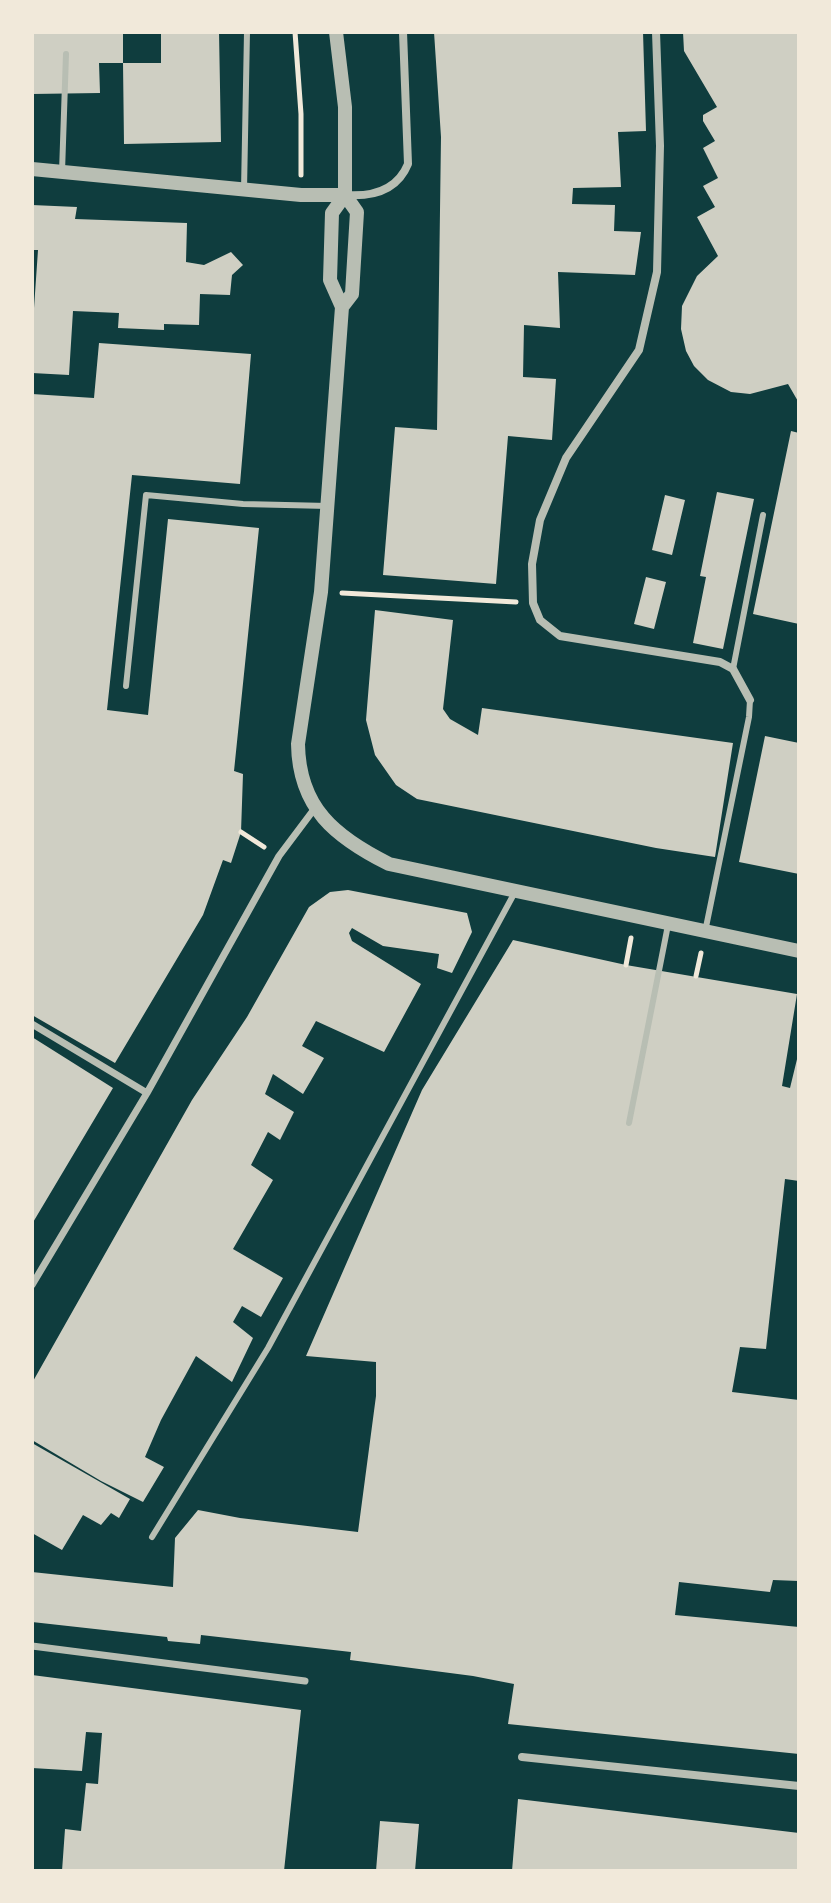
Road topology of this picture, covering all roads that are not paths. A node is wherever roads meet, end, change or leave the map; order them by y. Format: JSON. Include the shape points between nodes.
{"nodes":[{"id":1,"x":247,"y":32,"type":"edge"},
{"id":2,"x":336,"y":32,"type":"edge"},
{"id":3,"x":403,"y":32,"type":"edge"},
{"id":4,"x":656,"y":32,"type":"edge"},
{"id":5,"x":66,"y":54,"type":"dead end"},
{"id":6,"x":32,"y":169,"type":"edge"},
{"id":7,"x":62,"y":172,"type":"junction"},
{"id":8,"x":244,"y":190,"type":"junction"},
{"id":9,"x":345,"y":195,"type":"junction"},
{"id":10,"x":342,"y":307,"type":"junction"},
{"id":11,"x":328,"y":506,"type":"junction"},
{"id":12,"x":763,"y":515,"type":"dead end"},
{"id":13,"x":733,"y":669,"type":"junction"},
{"id":14,"x":126,"y":686,"type":"dead end"},
{"id":15,"x":750,"y":700,"type":"joint"},
{"id":16,"x":315,"y":808,"type":"junction"},
{"id":17,"x":515,"y":892,"type":"junction"},
{"id":18,"x":668,"y":925,"type":"junction"},
{"id":19,"x":705,"y":932,"type":"junction"},
{"id":20,"x":799,"y":951,"type":"edge"},
{"id":21,"x":32,"y":1024,"type":"edge"},
{"id":22,"x":147,"y":1093,"type":"junction"},
{"id":23,"x":629,"y":1123,"type":"dead end"},
{"id":24,"x":32,"y":1285,"type":"edge"},
{"id":25,"x":152,"y":1537,"type":"dead end"},
{"id":26,"x":32,"y":1646,"type":"edge"},
{"id":27,"x":305,"y":1681,"type":"dead end"},
{"id":28,"x":522,"y":1757,"type":"dead end"},
{"id":29,"x":799,"y":1786,"type":"edge"}],
"edges":[{"from":1,"to":8,"type":"lane"},
{"from":2,"to":9,"type":"street","via":[[345,107]]},
{"from":3,"to":9,"type":"street","via":[[408,164],[403,176],[381,192]]},
{"from":4,"to":13,"type":"street","via":[[657,272],[639,350],[566,458],[540,520],[532,564],[533,603],[540,620],[560,636],[720,662]]},
{"from":5,"to":7,"type":"lane"},
{"from":6,"to":7,"type":"street"},
{"from":7,"to":8,"type":"street"},
{"from":8,"to":9,"type":"street"},
{"from":9,"to":10,"type":"street","via":[[332,213],[330,280]]},
{"from":9,"to":10,"type":"street","via":[[357,212],[352,294]]},
{"from":10,"to":11,"type":"street"},
{"from":11,"to":14,"type":"lane","via":[[146,495]]},
{"from":11,"to":16,"type":"street","via":[[298,744],[301,774]]},
{"from":12,"to":13,"type":"lane"},
{"from":13,"to":15,"type":"street"},
{"from":15,"to":19,"type":"lane"},
{"from":16,"to":17,"type":"street","via":[[335,831],[389,864]]},
{"from":16,"to":22,"type":"street","via":[[279,856]]},
{"from":17,"to":18,"type":"street"},
{"from":17,"to":25,"type":"lane","via":[[268,1348]]},
{"from":18,"to":19,"type":"street"},
{"from":18,"to":23,"type":"lane"},
{"from":19,"to":20,"type":"street"},
{"from":21,"to":22,"type":"street"},
{"from":22,"to":24,"type":"street"},
{"from":26,"to":27,"type":"street"},
{"from":28,"to":29,"type":"street"}]}
